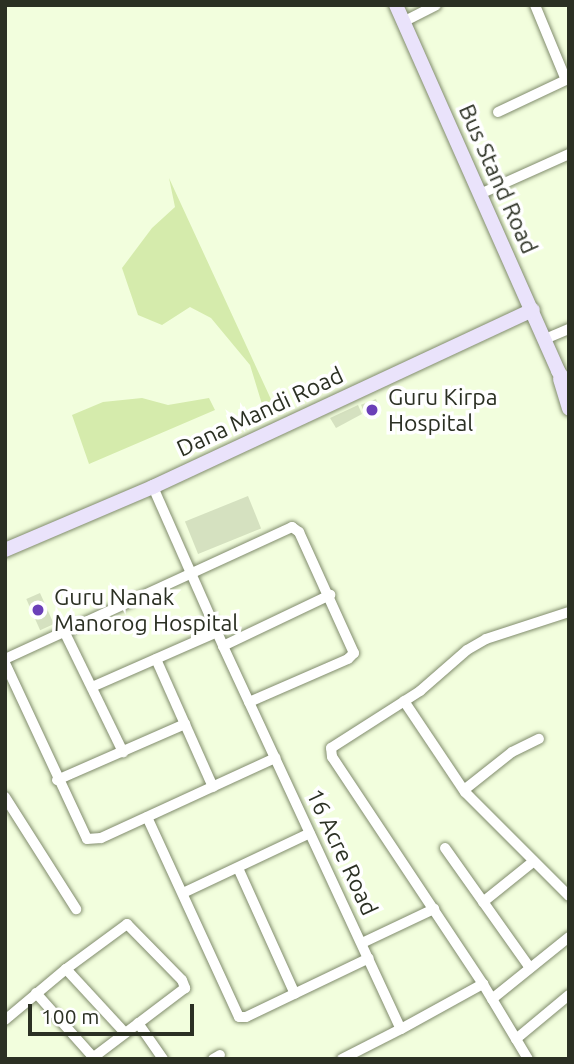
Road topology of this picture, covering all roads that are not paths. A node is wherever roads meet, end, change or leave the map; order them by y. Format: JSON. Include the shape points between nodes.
{"nodes":[{"id":1,"x":396,"y":5,"type":"edge"},
{"id":2,"x":436,"y":5,"type":"edge"},
{"id":3,"x":536,"y":5,"type":"edge"},
{"id":4,"x":403,"y":22,"type":"junction"},
{"id":5,"x":566,"y":64,"type":"edge"},
{"id":6,"x":498,"y":112,"type":"dead end"},
{"id":7,"x":569,"y":154,"type":"edge"},
{"id":8,"x":480,"y":194,"type":"junction"},
{"id":9,"x":533,"y":310,"type":"junction"},
{"id":10,"x":569,"y":329,"type":"edge"},
{"id":11,"x":545,"y":339,"type":"junction"},
{"id":12,"x":558,"y":371,"type":"junction"},
{"id":13,"x":569,"y":387,"type":"edge"},
{"id":14,"x":569,"y":409,"type":"edge"},
{"id":15,"x":153,"y":487,"type":"junction"},
{"id":16,"x":5,"y":550,"type":"edge"},
{"id":17,"x":191,"y":572,"type":"junction"},
{"id":18,"x":330,"y":595,"type":"junction"},
{"id":19,"x":569,"y":612,"type":"edge"},
{"id":20,"x":64,"y":631,"type":"junction"},
{"id":21,"x":217,"y":632,"type":"junction"},
{"id":22,"x":223,"y":646,"type":"junction"},
{"id":23,"x":156,"y":659,"type":"junction"},
{"id":24,"x":5,"y":661,"type":"edge"},
{"id":25,"x":92,"y":688,"type":"junction"},
{"id":26,"x":404,"y":701,"type":"junction"},
{"id":27,"x":249,"y":702,"type":"junction"},
{"id":28,"x":185,"y":724,"type":"junction"},
{"id":29,"x":540,"y":739,"type":"dead end"},
{"id":30,"x":123,"y":752,"type":"junction"},
{"id":31,"x":275,"y":758,"type":"junction"},
{"id":32,"x":57,"y":780,"type":"junction"},
{"id":33,"x":212,"y":787,"type":"junction"},
{"id":34,"x":464,"y":790,"type":"junction"},
{"id":35,"x":5,"y":797,"type":"edge"},
{"id":36,"x":147,"y":817,"type":"junction"},
{"id":37,"x":310,"y":833,"type":"junction"},
{"id":38,"x":445,"y":848,"type":"dead end"},
{"id":39,"x":534,"y":861,"type":"junction"},
{"id":40,"x":238,"y":867,"type":"junction"},
{"id":41,"x":183,"y":893,"type":"junction"},
{"id":42,"x":569,"y":896,"type":"edge"},
{"id":43,"x":483,"y":902,"type":"junction"},
{"id":44,"x":76,"y":909,"type":"dead end"},
{"id":45,"x":434,"y":909,"type":"junction"},
{"id":46,"x":569,"y":937,"type":"edge"},
{"id":47,"x":362,"y":943,"type":"junction"},
{"id":48,"x":369,"y":958,"type":"junction"},
{"id":49,"x":530,"y":968,"type":"junction"},
{"id":50,"x":66,"y":969,"type":"junction"},
{"id":51,"x":483,"y":984,"type":"junction"},
{"id":52,"x":36,"y":993,"type":"junction"},
{"id":53,"x":295,"y":994,"type":"junction"},
{"id":54,"x":569,"y":995,"type":"edge"},
{"id":55,"x":492,"y":999,"type":"junction"},
{"id":56,"x":5,"y":1020,"type":"edge"},
{"id":57,"x":138,"y":1023,"type":"junction"},
{"id":58,"x":401,"y":1029,"type":"junction"},
{"id":59,"x":125,"y":1033,"type":"junction"},
{"id":60,"x":516,"y":1039,"type":"junction"},
{"id":61,"x":92,"y":1058,"type":"edge"},
{"id":62,"x":163,"y":1059,"type":"edge"},
{"id":63,"x":342,"y":1059,"type":"edge"},
{"id":64,"x":528,"y":1059,"type":"edge"}],
"edges":[{"from":1,"to":4,"type":"street","name":"Bus Stand Road"},
{"from":2,"to":4,"type":"street"},
{"from":3,"to":5,"type":"street"},
{"from":4,"to":8,"type":"street","name":"Bus Stand Road"},
{"from":5,"to":6,"type":"street","via":[[564,82]]},
{"from":7,"to":8,"type":"street"},
{"from":8,"to":9,"type":"street","name":"Bus Stand Road"},
{"from":9,"to":11,"type":"street","name":"Bus Stand Road"},
{"from":9,"to":15,"type":"street","name":"Dana Mandi Road"},
{"from":10,"to":11,"type":"street"},
{"from":11,"to":12,"type":"street","name":"Bus Stand Road"},
{"from":12,"to":13,"type":"street","name":"Bus Stand Road"},
{"from":12,"to":14,"type":"street","name":"Bus Stand Road"},
{"from":15,"to":16,"type":"street","name":"Dana Mandi Road"},
{"from":15,"to":17,"type":"street","name":"16 Acre Road"},
{"from":17,"to":18,"type":"street","via":[[292,527],[299,532]]},
{"from":17,"to":20,"type":"street"},
{"from":17,"to":21,"type":"street","name":"16 Acre Road"},
{"from":18,"to":22,"type":"street"},
{"from":18,"to":27,"type":"street","via":[[353,649],[352,657]]},
{"from":19,"to":26,"type":"street","via":[[486,639]]},
{"from":20,"to":24,"type":"street"},
{"from":20,"to":25,"type":"street"},
{"from":21,"to":22,"type":"street","name":"16 Acre Road"},
{"from":21,"to":23,"type":"street"},
{"from":22,"to":27,"type":"street","name":"16 Acre Road"},
{"from":23,"to":25,"type":"street"},
{"from":23,"to":28,"type":"street"},
{"from":24,"to":32,"type":"street"},
{"from":25,"to":30,"type":"street"},
{"from":26,"to":34,"type":"street"},
{"from":26,"to":45,"type":"street","via":[[330,752]]},
{"from":27,"to":31,"type":"street","name":"16 Acre Road"},
{"from":28,"to":30,"type":"street"},
{"from":28,"to":33,"type":"street"},
{"from":29,"to":34,"type":"street","via":[[512,752]]},
{"from":30,"to":32,"type":"street"},
{"from":31,"to":33,"type":"street"},
{"from":31,"to":37,"type":"street","name":"16 Acre Road"},
{"from":32,"to":36,"type":"street","via":[[87,839],[101,838]]},
{"from":33,"to":36,"type":"street"},
{"from":34,"to":39,"type":"street"},
{"from":35,"to":44,"type":"street"},
{"from":36,"to":41,"type":"street"},
{"from":37,"to":40,"type":"street"},
{"from":37,"to":47,"type":"street","name":"16 Acre Road"},
{"from":38,"to":43,"type":"street"},
{"from":39,"to":42,"type":"street"},
{"from":39,"to":43,"type":"street"},
{"from":40,"to":41,"type":"street"},
{"from":40,"to":53,"type":"street"},
{"from":41,"to":53,"type":"street","via":[[237,1015],[246,1017]]},
{"from":43,"to":49,"type":"street"},
{"from":45,"to":47,"type":"street"},
{"from":45,"to":51,"type":"street"},
{"from":46,"to":49,"type":"street"},
{"from":47,"to":48,"type":"street","name":"16 Acre Road"},
{"from":48,"to":53,"type":"street"},
{"from":48,"to":58,"type":"street","name":"16 Acre Road"},
{"from":49,"to":55,"type":"street"},
{"from":50,"to":52,"type":"street"},
{"from":50,"to":57,"type":"street","via":[[121,925],[130,925],[185,985]]},
{"from":50,"to":59,"type":"street"},
{"from":51,"to":55,"type":"street"},
{"from":51,"to":58,"type":"street"},
{"from":52,"to":56,"type":"street"},
{"from":52,"to":61,"type":"street"},
{"from":54,"to":60,"type":"street"},
{"from":55,"to":60,"type":"street"},
{"from":57,"to":59,"type":"street"},
{"from":57,"to":62,"type":"street"},
{"from":58,"to":63,"type":"street"},
{"from":59,"to":61,"type":"street"},
{"from":60,"to":64,"type":"street"}]}
